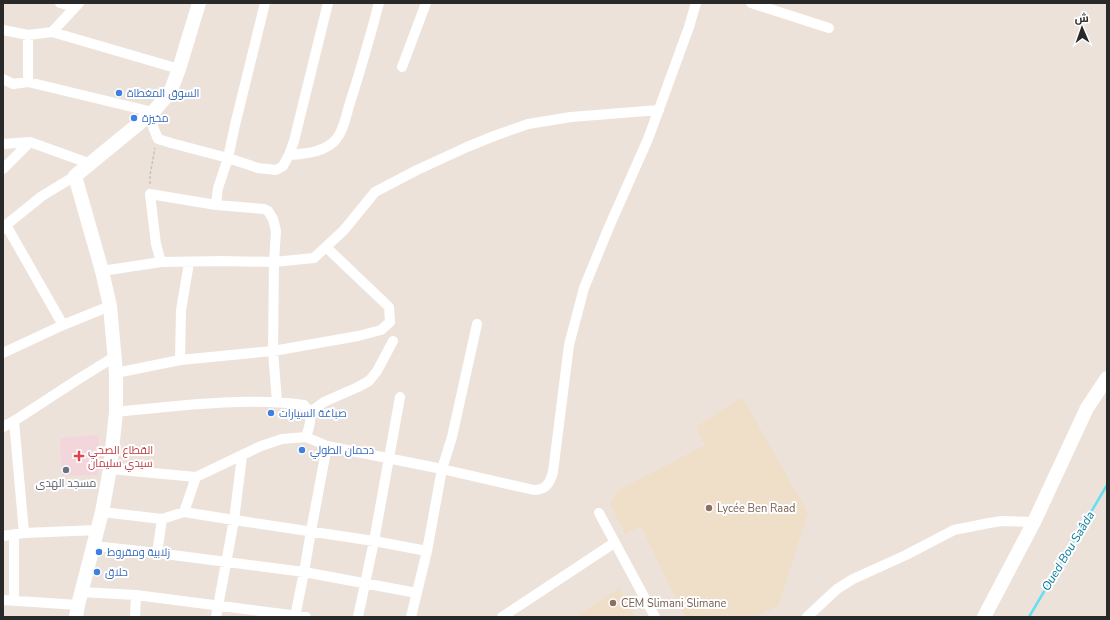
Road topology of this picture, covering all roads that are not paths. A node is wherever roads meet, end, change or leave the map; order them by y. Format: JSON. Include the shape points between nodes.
{"nodes":[{"id":1,"x":60,"y":3,"type":"edge"},
{"id":2,"x":199,"y":3,"type":"edge"},
{"id":3,"x":265,"y":3,"type":"edge"},
{"id":4,"x":328,"y":3,"type":"edge"},
{"id":5,"x":379,"y":3,"type":"edge"},
{"id":6,"x":426,"y":3,"type":"edge"},
{"id":7,"x":696,"y":3,"type":"edge"},
{"id":8,"x":751,"y":3,"type":"edge"},
{"id":9,"x":77,"y":5,"type":"edge"},
{"id":10,"x":829,"y":28,"type":"dead end"},
{"id":11,"x":3,"y":30,"type":"edge"},
{"id":12,"x":52,"y":32,"type":"junction"},
{"id":13,"x":28,"y":35,"type":"junction"},
{"id":14,"x":402,"y":67,"type":"dead end"},
{"id":15,"x":179,"y":69,"type":"junction"},
{"id":16,"x":3,"y":79,"type":"edge"},
{"id":17,"x":28,"y":82,"type":"junction"},
{"id":18,"x":659,"y":110,"type":"junction"},
{"id":19,"x":153,"y":112,"type":"junction"},
{"id":20,"x":30,"y":142,"type":"junction"},
{"id":21,"x":3,"y":144,"type":"edge"},
{"id":22,"x":289,"y":155,"type":"junction"},
{"id":23,"x":228,"y":158,"type":"junction"},
{"id":24,"x":91,"y":164,"type":"junction"},
{"id":25,"x":3,"y":169,"type":"edge"},
{"id":26,"x":75,"y":176,"type":"junction"},
{"id":27,"x":216,"y":205,"type":"junction"},
{"id":28,"x":4,"y":227,"type":"edge"},
{"id":29,"x":326,"y":247,"type":"junction"},
{"id":30,"x":160,"y":262,"type":"junction"},
{"id":31,"x":274,"y":262,"type":"junction"},
{"id":32,"x":189,"y":263,"type":"junction"},
{"id":33,"x":102,"y":271,"type":"junction"},
{"id":34,"x":110,"y":306,"type":"junction"},
{"id":35,"x":477,"y":324,"type":"dead end"},
{"id":36,"x":63,"y":325,"type":"junction"},
{"id":37,"x":393,"y":341,"type":"dead end"},
{"id":38,"x":273,"y":351,"type":"junction"},
{"id":39,"x":3,"y":353,"type":"edge"},
{"id":40,"x":114,"y":357,"type":"junction"},
{"id":41,"x":180,"y":360,"type":"junction"},
{"id":42,"x":116,"y":373,"type":"junction"},
{"id":43,"x":1107,"y":378,"type":"edge"},
{"id":44,"x":400,"y":397,"type":"dead end"},
{"id":45,"x":277,"y":402,"type":"junction"},
{"id":46,"x":116,"y":412,"type":"junction"},
{"id":47,"x":310,"y":412,"type":"junction"},
{"id":48,"x":14,"y":421,"type":"junction"},
{"id":49,"x":3,"y":427,"type":"edge"},
{"id":50,"x":306,"y":438,"type":"junction"},
{"id":51,"x":327,"y":446,"type":"junction"},
{"id":52,"x":242,"y":456,"type":"junction"},
{"id":53,"x":389,"y":459,"type":"junction"},
{"id":54,"x":110,"y":469,"type":"junction"},
{"id":55,"x":442,"y":469,"type":"junction"},
{"id":56,"x":196,"y":477,"type":"junction"},
{"id":57,"x":102,"y":512,"type":"junction"},
{"id":58,"x":184,"y":512,"type":"junction"},
{"id":59,"x":599,"y":513,"type":"dead end"},
{"id":60,"x":162,"y":519,"type":"junction"},
{"id":61,"x":234,"y":520,"type":"junction"},
{"id":62,"x":1034,"y":522,"type":"junction"},
{"id":63,"x":98,"y":530,"type":"junction"},
{"id":64,"x":310,"y":531,"type":"junction"},
{"id":65,"x":19,"y":534,"type":"junction"},
{"id":66,"x":3,"y":536,"type":"edge"},
{"id":67,"x":374,"y":541,"type":"junction"},
{"id":68,"x":614,"y":543,"type":"junction"},
{"id":69,"x":94,"y":546,"type":"junction"},
{"id":70,"x":426,"y":551,"type":"junction"},
{"id":71,"x":156,"y":553,"type":"junction"},
{"id":72,"x":227,"y":562,"type":"junction"},
{"id":73,"x":304,"y":572,"type":"junction"},
{"id":74,"x":365,"y":583,"type":"junction"},
{"id":75,"x":418,"y":593,"type":"junction"},
{"id":76,"x":136,"y":595,"type":"junction"},
{"id":77,"x":3,"y":600,"type":"edge"},
{"id":78,"x":14,"y":601,"type":"junction"},
{"id":79,"x":79,"y":605,"type":"edge"},
{"id":80,"x":218,"y":606,"type":"junction"},
{"id":81,"x":295,"y":616,"type":"edge"},
{"id":82,"x":135,"y":617,"type":"edge"},
{"id":83,"x":216,"y":617,"type":"edge"},
{"id":84,"x":306,"y":617,"type":"edge"},
{"id":85,"x":358,"y":617,"type":"edge"},
{"id":86,"x":411,"y":617,"type":"edge"},
{"id":87,"x":502,"y":617,"type":"edge"},
{"id":88,"x":655,"y":617,"type":"edge"},
{"id":89,"x":807,"y":617,"type":"edge"},
{"id":90,"x":984,"y":617,"type":"edge"}],
"edges":[{"from":1,"to":9,"type":"street"},
{"from":2,"to":15,"type":"street"},
{"from":3,"to":23,"type":"street"},
{"from":4,"to":22,"type":"street"},
{"from":5,"to":22,"type":"street","via":[[354,91],[337,138],[321,149]]},
{"from":6,"to":14,"type":"street"},
{"from":7,"to":18,"type":"street"},
{"from":8,"to":10,"type":"street"},
{"from":9,"to":12,"type":"street"},
{"from":11,"to":13,"type":"street"},
{"from":12,"to":13,"type":"street"},
{"from":12,"to":15,"type":"street"},
{"from":13,"to":17,"type":"street"},
{"from":15,"to":19,"type":"street","via":[[170,90]]},
{"from":16,"to":17,"type":"street","via":[[13,84]]},
{"from":17,"to":19,"type":"street"},
{"from":18,"to":29,"type":"street","via":[[571,117],[528,124],[487,139],[375,192],[344,230]]},
{"from":18,"to":55,"type":"street","via":[[584,288],[569,345],[551,481],[546,487],[534,490]]},
{"from":19,"to":23,"type":"street","via":[[153,127],[158,139]]},
{"from":19,"to":24,"type":"street"},
{"from":20,"to":21,"type":"street"},
{"from":20,"to":24,"type":"street"},
{"from":20,"to":25,"type":"street"},
{"from":22,"to":23,"type":"street","via":[[283,166],[276,170],[258,168]]},
{"from":23,"to":27,"type":"street","via":[[218,188]]},
{"from":24,"to":26,"type":"street"},
{"from":26,"to":28,"type":"street","via":[[42,196]]},
{"from":26,"to":33,"type":"street"},
{"from":27,"to":30,"type":"street","via":[[150,194]]},
{"from":27,"to":31,"type":"street","via":[[268,211],[274,219],[276,231]]},
{"from":28,"to":36,"type":"street"},
{"from":29,"to":31,"type":"street","via":[[314,258]]},
{"from":29,"to":38,"type":"street","via":[[389,307],[390,322],[381,330],[369,333]]},
{"from":30,"to":32,"type":"street"},
{"from":30,"to":33,"type":"street"},
{"from":31,"to":32,"type":"street"},
{"from":31,"to":38,"type":"street"},
{"from":32,"to":41,"type":"street","via":[[182,310]]},
{"from":33,"to":34,"type":"street"},
{"from":34,"to":36,"type":"street"},
{"from":34,"to":40,"type":"street"},
{"from":35,"to":55,"type":"street"},
{"from":36,"to":39,"type":"street"},
{"from":37,"to":47,"type":"street","via":[[377,371],[368,381],[324,402]]},
{"from":38,"to":41,"type":"street"},
{"from":38,"to":45,"type":"street"},
{"from":40,"to":42,"type":"street"},
{"from":40,"to":48,"type":"street"},
{"from":41,"to":42,"type":"street"},
{"from":42,"to":46,"type":"street"},
{"from":43,"to":62,"type":"street","via":[[1087,408]]},
{"from":44,"to":53,"type":"street"},
{"from":45,"to":46,"type":"street","via":[[192,405]]},
{"from":45,"to":47,"type":"street","via":[[304,405]]},
{"from":46,"to":54,"type":"street"},
{"from":47,"to":50,"type":"street","via":[[311,422]]},
{"from":48,"to":49,"type":"street"},
{"from":48,"to":65,"type":"street"},
{"from":50,"to":51,"type":"street"},
{"from":50,"to":52,"type":"street","via":[[282,439]]},
{"from":51,"to":53,"type":"street"},
{"from":51,"to":64,"type":"street"},
{"from":52,"to":56,"type":"street"},
{"from":52,"to":61,"type":"street"},
{"from":53,"to":55,"type":"street"},
{"from":53,"to":67,"type":"street"},
{"from":54,"to":56,"type":"street"},
{"from":54,"to":57,"type":"street"},
{"from":55,"to":70,"type":"street"},
{"from":56,"to":58,"type":"street"},
{"from":57,"to":60,"type":"street"},
{"from":57,"to":63,"type":"street"},
{"from":58,"to":60,"type":"street"},
{"from":58,"to":61,"type":"street"},
{"from":59,"to":68,"type":"street"},
{"from":60,"to":71,"type":"street"},
{"from":61,"to":64,"type":"street"},
{"from":61,"to":72,"type":"street"},
{"from":62,"to":89,"type":"street","via":[[1002,521],[954,530],[853,579],[837,589]]},
{"from":62,"to":90,"type":"street"},
{"from":63,"to":65,"type":"street"},
{"from":63,"to":69,"type":"street"},
{"from":64,"to":67,"type":"street"},
{"from":64,"to":73,"type":"street"},
{"from":65,"to":66,"type":"street"},
{"from":65,"to":78,"type":"street"},
{"from":67,"to":70,"type":"street"},
{"from":67,"to":74,"type":"street"},
{"from":68,"to":87,"type":"street"},
{"from":68,"to":88,"type":"street"},
{"from":69,"to":71,"type":"street"},
{"from":69,"to":79,"type":"street"},
{"from":70,"to":75,"type":"street"},
{"from":71,"to":72,"type":"street"},
{"from":72,"to":73,"type":"street"},
{"from":72,"to":80,"type":"street"},
{"from":73,"to":74,"type":"street"},
{"from":73,"to":81,"type":"street"},
{"from":74,"to":75,"type":"street"},
{"from":74,"to":85,"type":"street"},
{"from":75,"to":86,"type":"street"},
{"from":76,"to":79,"type":"street"},
{"from":76,"to":80,"type":"street"},
{"from":76,"to":82,"type":"street"},
{"from":77,"to":78,"type":"street"},
{"from":78,"to":79,"type":"street"},
{"from":80,"to":81,"type":"street"},
{"from":80,"to":83,"type":"street"},
{"from":81,"to":84,"type":"street"}]}
